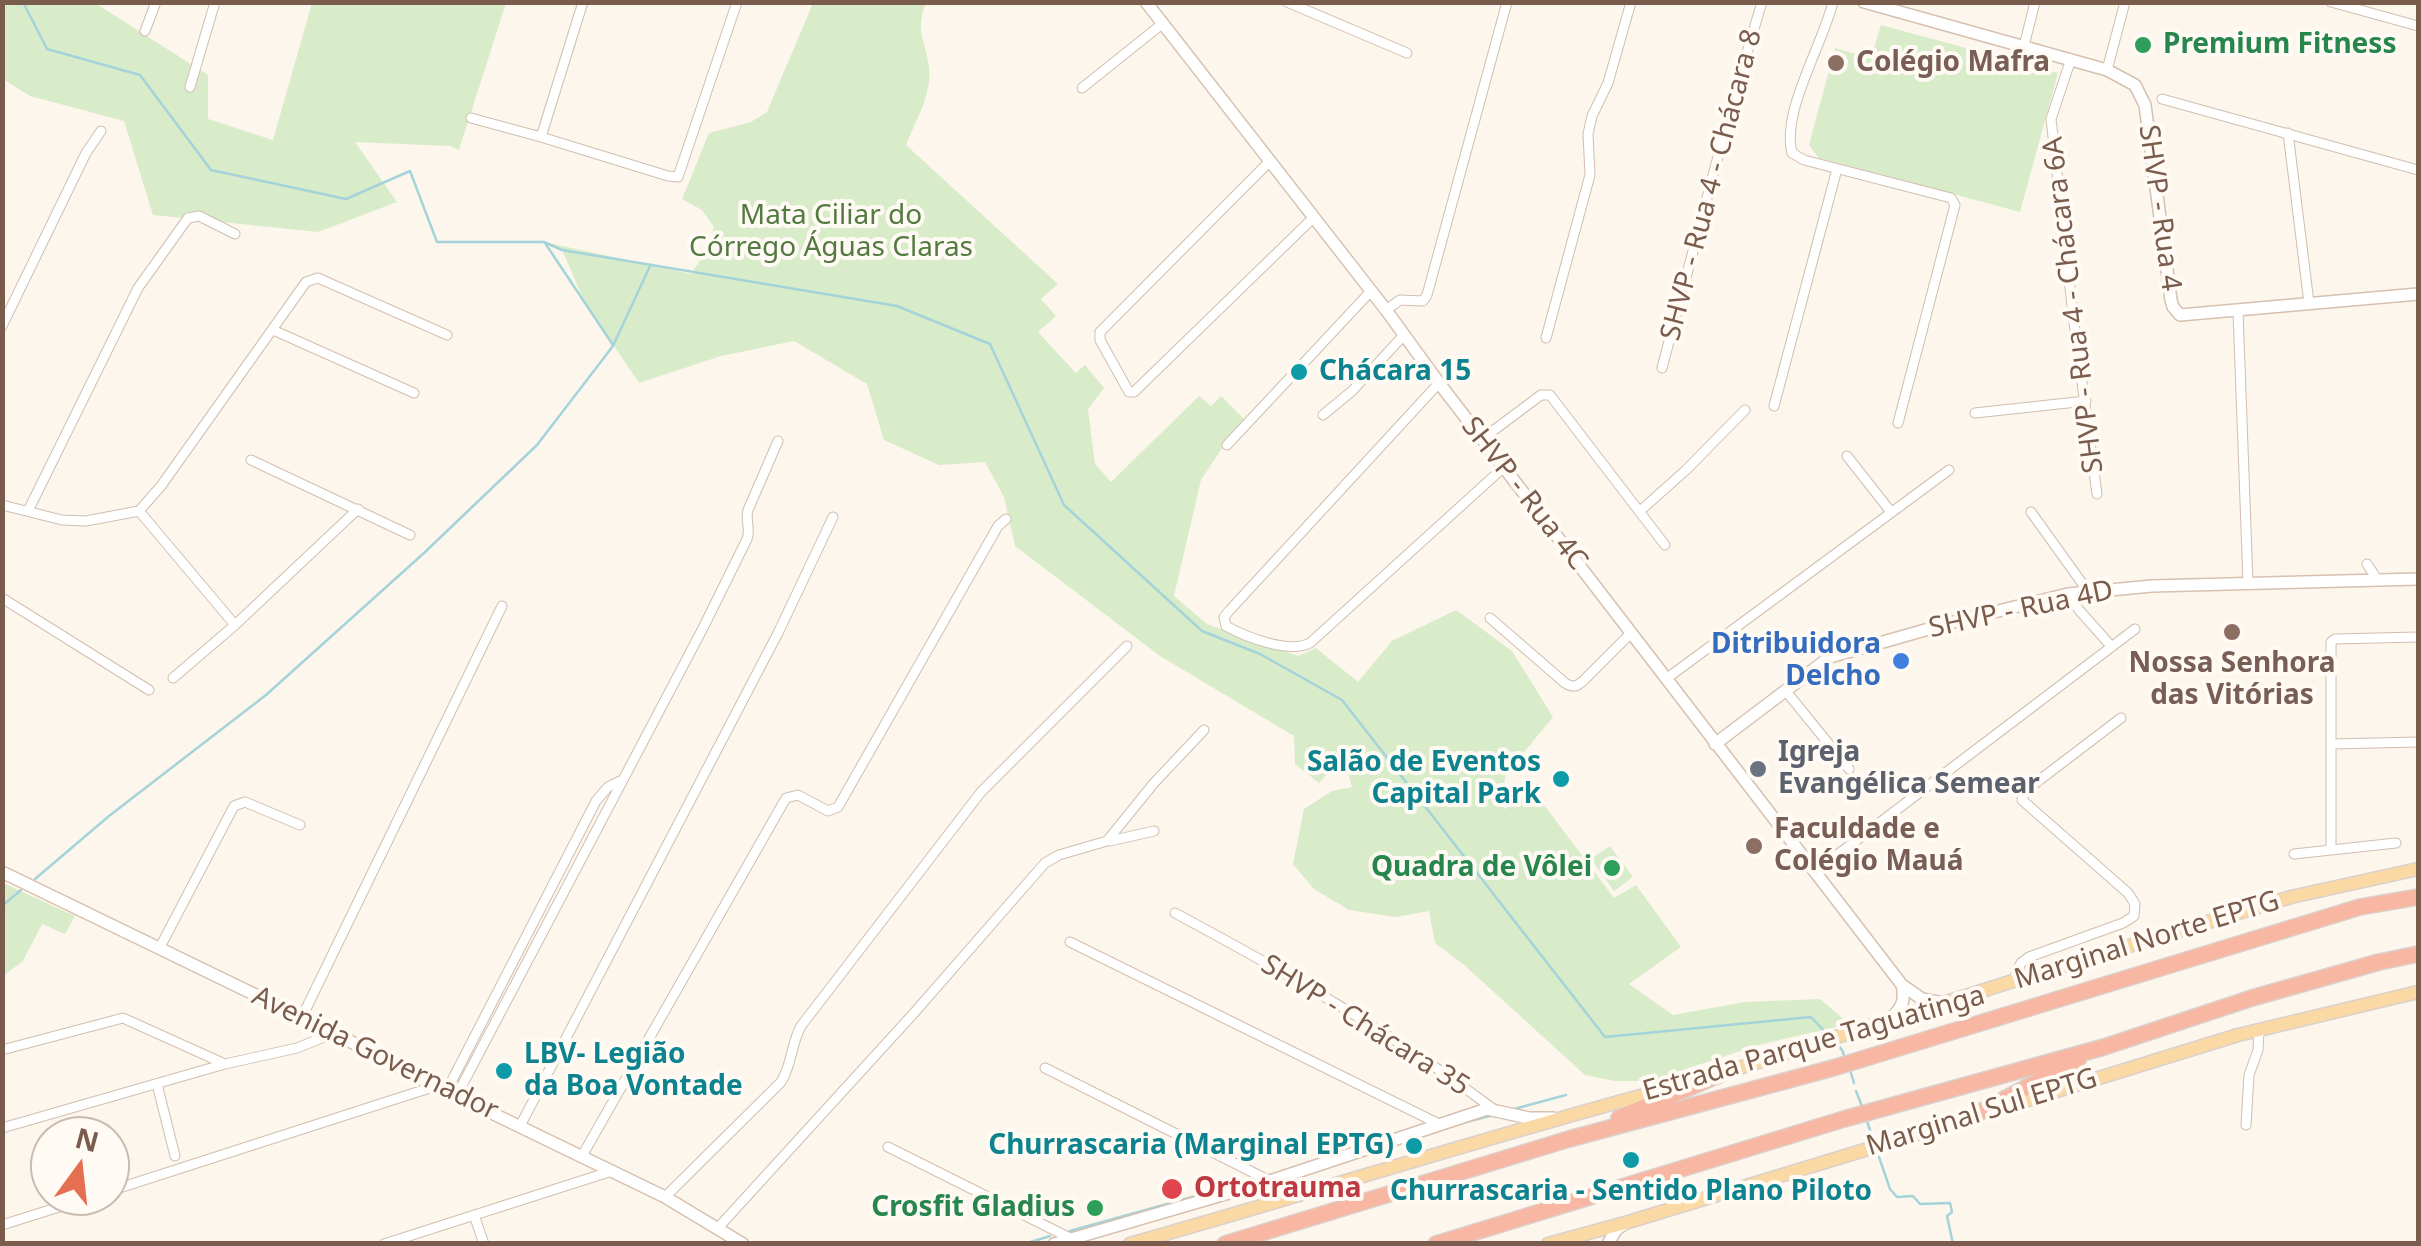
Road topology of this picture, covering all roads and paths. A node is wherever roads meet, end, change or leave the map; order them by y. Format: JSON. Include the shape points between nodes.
{"nodes":[{"id":1,"x":156,"y":2,"type":"edge"},
{"id":2,"x":215,"y":2,"type":"edge"},
{"id":3,"x":583,"y":2,"type":"edge"},
{"id":4,"x":737,"y":2,"type":"edge"},
{"id":5,"x":1146,"y":2,"type":"edge"},
{"id":6,"x":1287,"y":2,"type":"edge"},
{"id":7,"x":1507,"y":2,"type":"edge"},
{"id":8,"x":1631,"y":2,"type":"edge"},
{"id":9,"x":1762,"y":2,"type":"edge"},
{"id":10,"x":1833,"y":2,"type":"edge"},
{"id":11,"x":1864,"y":2,"type":"edge"},
{"id":12,"x":2035,"y":2,"type":"edge"},
{"id":13,"x":2125,"y":2,"type":"edge"},
{"id":14,"x":2331,"y":2,"type":"edge"},
{"id":15,"x":1898,"y":7,"type":"edge"},
{"id":16,"x":1162,"y":24,"type":"junction"},
{"id":17,"x":2418,"y":26,"type":"edge"},
{"id":18,"x":145,"y":31,"type":"dead end"},
{"id":19,"x":2024,"y":46,"type":"junction"},
{"id":20,"x":1407,"y":53,"type":"dead end"},
{"id":21,"x":2071,"y":59,"type":"junction"},
{"id":22,"x":2106,"y":70,"type":"junction"},
{"id":23,"x":190,"y":87,"type":"dead end"},
{"id":24,"x":1082,"y":88,"type":"dead end"},
{"id":25,"x":2162,"y":100,"type":"dead end"},
{"id":26,"x":471,"y":118,"type":"dead end"},
{"id":27,"x":100,"y":130,"type":"dead end"},
{"id":28,"x":2288,"y":133,"type":"junction"},
{"id":29,"x":541,"y":137,"type":"junction"},
{"id":30,"x":1269,"y":162,"type":"junction"},
{"id":31,"x":1837,"y":169,"type":"junction"},
{"id":32,"x":2418,"y":170,"type":"edge"},
{"id":33,"x":1313,"y":218,"type":"junction"},
{"id":34,"x":234,"y":234,"type":"dead end"},
{"id":35,"x":1371,"y":291,"type":"junction"},
{"id":36,"x":2418,"y":294,"type":"edge"},
{"id":37,"x":2309,"y":303,"type":"junction"},
{"id":38,"x":1386,"y":310,"type":"junction"},
{"id":39,"x":2238,"y":312,"type":"junction"},
{"id":40,"x":2,"y":326,"type":"edge"},
{"id":41,"x":274,"y":330,"type":"junction"},
{"id":42,"x":447,"y":335,"type":"dead end"},
{"id":43,"x":1404,"y":335,"type":"junction"},
{"id":44,"x":1546,"y":338,"type":"dead end"},
{"id":45,"x":1662,"y":368,"type":"dead end"},
{"id":46,"x":1439,"y":383,"type":"junction"},
{"id":47,"x":414,"y":393,"type":"dead end"},
{"id":48,"x":2086,"y":400,"type":"junction"},
{"id":49,"x":1774,"y":406,"type":"dead end"},
{"id":50,"x":1745,"y":410,"type":"dead end"},
{"id":51,"x":1975,"y":413,"type":"dead end"},
{"id":52,"x":1323,"y":415,"type":"dead end"},
{"id":53,"x":1898,"y":423,"type":"dead end"},
{"id":54,"x":1482,"y":439,"type":"junction"},
{"id":55,"x":778,"y":441,"type":"dead end"},
{"id":56,"x":1227,"y":444,"type":"dead end"},
{"id":57,"x":1847,"y":456,"type":"dead end"},
{"id":58,"x":252,"y":460,"type":"dead end"},
{"id":59,"x":1504,"y":467,"type":"junction"},
{"id":60,"x":1949,"y":470,"type":"dead end"},
{"id":61,"x":2097,"y":494,"type":"dead end"},
{"id":62,"x":2,"y":505,"type":"edge"},
{"id":63,"x":358,"y":509,"type":"junction"},
{"id":64,"x":28,"y":511,"type":"junction"},
{"id":65,"x":1640,"y":511,"type":"junction"},
{"id":66,"x":140,"y":512,"type":"junction"},
{"id":67,"x":1891,"y":512,"type":"junction"},
{"id":68,"x":2031,"y":512,"type":"dead end"},
{"id":69,"x":833,"y":516,"type":"dead end"},
{"id":70,"x":1006,"y":519,"type":"dead end"},
{"id":71,"x":410,"y":535,"type":"dead end"},
{"id":72,"x":1665,"y":544,"type":"dead end"},
{"id":73,"x":2418,"y":579,"type":"edge"},
{"id":74,"x":2248,"y":583,"type":"junction"},
{"id":75,"x":2087,"y":590,"type":"junction"},
{"id":76,"x":2068,"y":594,"type":"junction"},
{"id":77,"x":2,"y":598,"type":"edge"},
{"id":78,"x":502,"y":606,"type":"dead end"},
{"id":79,"x":1490,"y":618,"type":"dead end"},
{"id":80,"x":235,"y":624,"type":"junction"},
{"id":81,"x":2135,"y":629,"type":"dead end"},
{"id":82,"x":1631,"y":633,"type":"junction"},
{"id":83,"x":2418,"y":638,"type":"edge"},
{"id":84,"x":1127,"y":646,"type":"dead end"},
{"id":85,"x":2111,"y":646,"type":"junction"},
{"id":86,"x":173,"y":678,"type":"dead end"},
{"id":87,"x":1666,"y":679,"type":"junction"},
{"id":88,"x":149,"y":690,"type":"dead end"},
{"id":89,"x":1785,"y":690,"type":"junction"},
{"id":90,"x":2122,"y":718,"type":"dead end"},
{"id":91,"x":1204,"y":730,"type":"dead end"},
{"id":92,"x":2418,"y":742,"type":"edge"},
{"id":93,"x":1715,"y":744,"type":"junction"},
{"id":94,"x":2331,"y":744,"type":"junction"},
{"id":95,"x":1849,"y":769,"type":"dead end"},
{"id":96,"x":300,"y":825,"type":"dead end"},
{"id":97,"x":1154,"y":830,"type":"dead end"},
{"id":98,"x":1108,"y":841,"type":"junction"},
{"id":99,"x":2396,"y":843,"type":"dead end"},
{"id":100,"x":2331,"y":850,"type":"junction"},
{"id":101,"x":2294,"y":854,"type":"dead end"},
{"id":102,"x":2418,"y":869,"type":"edge"},
{"id":103,"x":1816,"y":870,"type":"junction"},
{"id":104,"x":2,"y":872,"type":"edge"},
{"id":105,"x":2418,"y":897,"type":"edge"},
{"id":106,"x":1176,"y":913,"type":"dead end"},
{"id":107,"x":1070,"y":942,"type":"dead end"},
{"id":108,"x":159,"y":949,"type":"junction"},
{"id":109,"x":2418,"y":954,"type":"edge"},
{"id":110,"x":2013,"y":981,"type":"junction"},
{"id":111,"x":1902,"y":985,"type":"junction"},
{"id":112,"x":2418,"y":992,"type":"edge"},
{"id":113,"x":1946,"y":1003,"type":"junction"},
{"id":114,"x":302,"y":1017,"type":"junction"},
{"id":115,"x":1886,"y":1023,"type":"junction"},
{"id":116,"x":2259,"y":1030,"type":"junction"},
{"id":117,"x":334,"y":1033,"type":"junction"},
{"id":118,"x":2104,"y":1047,"type":"junction"},
{"id":119,"x":2,"y":1050,"type":"edge"},
{"id":120,"x":225,"y":1064,"type":"junction"},
{"id":121,"x":1045,"y":1068,"type":"dead end"},
{"id":122,"x":1721,"y":1074,"type":"junction"},
{"id":123,"x":157,"y":1084,"type":"junction"},
{"id":124,"x":447,"y":1091,"type":"junction"},
{"id":125,"x":1492,"y":1108,"type":"junction"},
{"id":126,"x":1561,"y":1118,"type":"junction"},
{"id":127,"x":1967,"y":1120,"type":"junction"},
{"id":128,"x":2246,"y":1125,"type":"dead end"},
{"id":129,"x":520,"y":1126,"type":"junction"},
{"id":130,"x":1441,"y":1126,"type":"junction"},
{"id":131,"x":2,"y":1128,"type":"edge"},
{"id":132,"x":1569,"y":1139,"type":"junction"},
{"id":133,"x":888,"y":1147,"type":"dead end"},
{"id":134,"x":175,"y":1156,"type":"dead end"},
{"id":135,"x":582,"y":1156,"type":"junction"},
{"id":136,"x":612,"y":1172,"type":"junction"},
{"id":137,"x":1270,"y":1180,"type":"junction"},
{"id":138,"x":130,"y":1185,"type":"edge"},
{"id":139,"x":664,"y":1197,"type":"junction"},
{"id":140,"x":474,"y":1215,"type":"junction"},
{"id":141,"x":33,"y":1216,"type":"edge"},
{"id":142,"x":1625,"y":1223,"type":"junction"},
{"id":143,"x":2,"y":1226,"type":"edge"},
{"id":144,"x":716,"y":1228,"type":"junction"},
{"id":145,"x":1070,"y":1238,"type":"junction"},
{"id":146,"x":384,"y":1244,"type":"edge"},
{"id":147,"x":484,"y":1244,"type":"edge"},
{"id":148,"x":744,"y":1244,"type":"edge"},
{"id":149,"x":1054,"y":1244,"type":"edge"},
{"id":150,"x":1130,"y":1244,"type":"edge"},
{"id":151,"x":1225,"y":1244,"type":"edge"},
{"id":152,"x":1436,"y":1244,"type":"edge"},
{"id":153,"x":1548,"y":1244,"type":"edge"},
{"id":154,"x":1608,"y":1244,"type":"edge"}],
"edges":[{"from":1,"to":18,"type":"street"},
{"from":2,"to":23,"type":"street"},
{"from":3,"to":29,"type":"street"},
{"from":4,"to":29,"type":"street","via":[[679,176]]},
{"from":5,"to":16,"type":"street","name":"SHVP - Rua 4C"},
{"from":6,"to":20,"type":"street"},
{"from":7,"to":38,"type":"street","via":[[1427,295]]},
{"from":8,"to":44,"type":"street","via":[[1592,116],[1590,175]]},
{"from":9,"to":45,"type":"street","name":"SHVP - Rua 4 - Chácara 8"},
{"from":10,"to":31,"type":"street","via":[[1788,139],[1795,156]]},
{"from":11,"to":15,"type":"street","name":"SHVP - Rua 4"},
{"from":12,"to":19,"type":"street"},
{"from":13,"to":22,"type":"street"},
{"from":14,"to":17,"type":"street"},
{"from":15,"to":19,"type":"street","name":"SHVP - Rua 4"},
{"from":16,"to":24,"type":"street"},
{"from":16,"to":30,"type":"street","name":"SHVP - Rua 4C"},
{"from":19,"to":21,"type":"street","name":"SHVP - Rua 4"},
{"from":21,"to":22,"type":"street","name":"SHVP - Rua 4"},
{"from":21,"to":48,"type":"street","name":"SHVP - Rua 4 - Chácara 6A","via":[[2051,119]]},
{"from":22,"to":39,"type":"street","name":"SHVP - Rua 4","via":[[2135,84],[2144,104],[2173,307],[2186,316]]},
{"from":25,"to":28,"type":"street"},
{"from":26,"to":29,"type":"street"},
{"from":27,"to":40,"type":"street"},
{"from":28,"to":32,"type":"street"},
{"from":28,"to":37,"type":"street"},
{"from":30,"to":33,"type":"street","name":"SHVP - Rua 4C"},
{"from":30,"to":33,"type":"street","via":[[1100,332],[1129,392]]},
{"from":31,"to":49,"type":"street"},
{"from":31,"to":53,"type":"street","via":[[1954,201]]},
{"from":33,"to":35,"type":"street","name":"SHVP - Rua 4C"},
{"from":34,"to":64,"type":"street","via":[[198,216],[188,218],[138,288]]},
{"from":35,"to":38,"type":"street","name":"SHVP - Rua 4C"},
{"from":35,"to":56,"type":"street"},
{"from":36,"to":37,"type":"street","name":"SHVP - Rua 4"},
{"from":37,"to":39,"type":"street","name":"SHVP - Rua 4"},
{"from":38,"to":43,"type":"street","name":"SHVP - Rua 4C"},
{"from":39,"to":74,"type":"street"},
{"from":41,"to":42,"type":"street","via":[[315,278]]},
{"from":41,"to":47,"type":"street"},
{"from":41,"to":66,"type":"street"},
{"from":43,"to":46,"type":"street","name":"SHVP - Rua 4C"},
{"from":43,"to":52,"type":"street"},
{"from":46,"to":54,"type":"street","name":"SHVP - Rua 4C"},
{"from":46,"to":59,"type":"street","via":[[1224,616],[1226,626],[1291,648],[1310,643]]},
{"from":48,"to":51,"type":"street"},
{"from":48,"to":61,"type":"street","name":"SHVP - Rua 4 - Chácara 6A"},
{"from":50,"to":65,"type":"street"},
{"from":54,"to":59,"type":"street","name":"SHVP - Rua 4C"},
{"from":54,"to":65,"type":"street","via":[[1550,395]]},
{"from":55,"to":124,"type":"street","via":[[748,510],[747,539],[703,628]]},
{"from":57,"to":67,"type":"street"},
{"from":58,"to":63,"type":"street"},
{"from":59,"to":82,"type":"street","name":"SHVP - Rua 4C"},
{"from":60,"to":67,"type":"street"},
{"from":62,"to":64,"type":"street"},
{"from":63,"to":71,"type":"street"},
{"from":63,"to":80,"type":"street"},
{"from":64,"to":66,"type":"street","via":[[86,521]]},
{"from":65,"to":72,"type":"street"},
{"from":66,"to":80,"type":"street"},
{"from":67,"to":87,"type":"street"},
{"from":68,"to":75,"type":"street"},
{"from":69,"to":129,"type":"street"},
{"from":70,"to":135,"type":"street","via":[[838,807],[828,811],[798,795],[786,798]]},
{"from":73,"to":74,"type":"street","name":"SHVP - Rua 4D"},
{"from":74,"to":75,"type":"street","name":"SHVP - Rua 4D"},
{"from":75,"to":76,"type":"street","name":"SHVP - Rua 4D"},
{"from":76,"to":85,"type":"street"},
{"from":76,"to":89,"type":"street","name":"SHVP - Rua 4D","via":[[1841,653]]},
{"from":77,"to":88,"type":"street"},
{"from":78,"to":114,"type":"street"},
{"from":79,"to":82,"type":"street","via":[[1572,687]]},
{"from":80,"to":86,"type":"street"},
{"from":81,"to":85,"type":"street"},
{"from":82,"to":87,"type":"street","name":"SHVP - Rua 4C"},
{"from":83,"to":94,"type":"street","via":[[2331,642]]},
{"from":84,"to":139,"type":"street","via":[[981,792],[801,1026],[781,1082]]},
{"from":85,"to":103,"type":"street"},
{"from":87,"to":93,"type":"street","name":"SHVP - Rua 4C"},
{"from":89,"to":93,"type":"street","name":"SHVP - Rua 4D"},
{"from":89,"to":95,"type":"street"},
{"from":90,"to":110,"type":"street","via":[[2022,800],[2128,894],[2134,916],[2030,957]]},
{"from":91,"to":98,"type":"street"},
{"from":92,"to":94,"type":"street"},
{"from":93,"to":103,"type":"street","name":"SHVP - Rua 4C"},
{"from":94,"to":100,"type":"street"},
{"from":96,"to":108,"type":"street","via":[[245,802],[234,806]]},
{"from":97,"to":98,"type":"street"},
{"from":98,"to":144,"type":"street","via":[[1045,863]]},
{"from":99,"to":100,"type":"street"},
{"from":100,"to":101,"type":"street"},
{"from":102,"to":110,"type":"main road","name":"Marginal Norte EPTG","via":[[2292,898]]},
{"from":103,"to":111,"type":"street","name":"SHVP - Rua 4C"},
{"from":104,"to":108,"type":"street","name":"Avenida Governador"},
{"from":105,"to":132,"type":"highway","name":"Estrada Parque Taguatinga","via":[[2360,907],[1834,1068]]},
{"from":106,"to":125,"type":"street","name":"SHVP - Chácara 35","via":[[1407,1046]]},
{"from":107,"to":130,"type":"street","name":"SHVP - Chácara 35"},
{"from":108,"to":114,"type":"street","name":"Avenida Governador"},
{"from":109,"to":118,"type":"highway"},
{"from":110,"to":113,"type":"main road","name":"Marginal Norte EPTG"},
{"from":111,"to":113,"type":"street","via":[[1922,999]]},
{"from":111,"to":115,"type":"street","via":[[1904,1001]]},
{"from":112,"to":116,"type":"main road","name":"Marginal Sul EPTG"},
{"from":113,"to":115,"type":"main road","name":"Marginal Norte EPTG"},
{"from":114,"to":117,"type":"street","name":"Avenida Governador"},
{"from":115,"to":122,"type":"main road","name":"Marginal Norte EPTG"},
{"from":116,"to":127,"type":"main road","name":"Marginal Sul EPTG"},
{"from":116,"to":128,"type":"street"},
{"from":117,"to":120,"type":"street"},
{"from":117,"to":124,"type":"street","name":"Avenida Governador"},
{"from":118,"to":127,"type":"highway"},
{"from":118,"to":152,"type":"highway"},
{"from":119,"to":120,"type":"street","via":[[123,1018]]},
{"from":120,"to":123,"type":"street"},
{"from":121,"to":137,"type":"street"},
{"from":122,"to":126,"type":"main road","name":"Marginal Norte EPTG"},
{"from":122,"to":132,"type":"highway"},
{"from":123,"to":131,"type":"street"},
{"from":123,"to":134,"type":"street"},
{"from":124,"to":129,"type":"street","name":"Avenida Governador"},
{"from":124,"to":138,"type":"street"},
{"from":125,"to":126,"type":"street","name":"SHVP - Chácara 35"},
{"from":125,"to":130,"type":"street"},
{"from":126,"to":150,"type":"main road","name":"Marginal Norte EPTG"},
{"from":127,"to":142,"type":"main road","name":"Marginal Sul EPTG"},
{"from":129,"to":135,"type":"street","name":"Avenida Governador"},
{"from":130,"to":137,"type":"street"},
{"from":132,"to":151,"type":"highway","name":"Estrada Parque Taguatinga"},
{"from":133,"to":145,"type":"street"},
{"from":135,"to":136,"type":"street","name":"Avenida Governador"},
{"from":136,"to":139,"type":"street","name":"Avenida Governador"},
{"from":136,"to":140,"type":"street"},
{"from":137,"to":145,"type":"street"},
{"from":139,"to":144,"type":"street","name":"Avenida Governador"},
{"from":140,"to":146,"type":"street"},
{"from":140,"to":147,"type":"street"},
{"from":141,"to":143,"type":"street"},
{"from":142,"to":153,"type":"main road","name":"Marginal Sul EPTG"},
{"from":142,"to":154,"type":"street"},
{"from":144,"to":148,"type":"street","name":"Avenida Governador"},
{"from":145,"to":149,"type":"street"}]}
